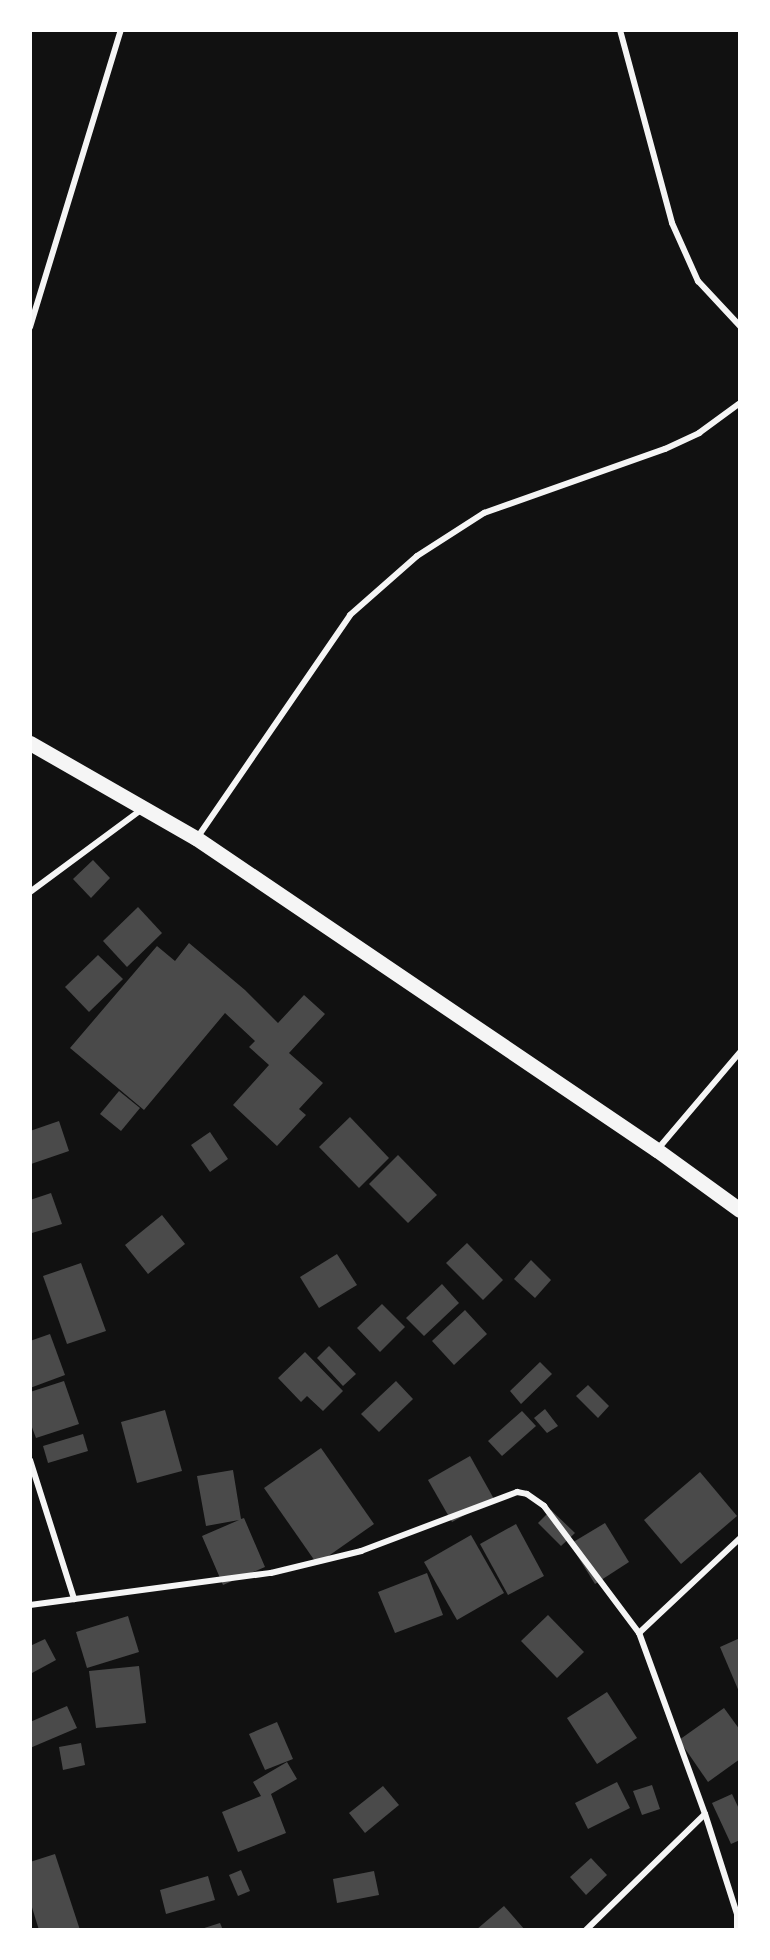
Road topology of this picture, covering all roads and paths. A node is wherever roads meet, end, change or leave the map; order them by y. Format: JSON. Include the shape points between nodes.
{"nodes":[{"id":1,"x":121,"y":30,"type":"edge"},
{"id":2,"x":620,"y":30,"type":"edge"},
{"id":3,"x":30,"y":327,"type":"edge"},
{"id":4,"x":740,"y":327,"type":"edge"},
{"id":5,"x":740,"y":404,"type":"edge"},
{"id":6,"x":30,"y":743,"type":"edge"},
{"id":7,"x":142,"y":809,"type":"junction"},
{"id":8,"x":196,"y":838,"type":"junction"},
{"id":9,"x":30,"y":892,"type":"edge"},
{"id":10,"x":740,"y":1052,"type":"edge"},
{"id":11,"x":657,"y":1150,"type":"junction"},
{"id":12,"x":740,"y":1210,"type":"edge"},
{"id":13,"x":30,"y":1460,"type":"edge"},
{"id":14,"x":740,"y":1538,"type":"edge"},
{"id":15,"x":74,"y":1599,"type":"junction"},
{"id":16,"x":30,"y":1605,"type":"edge"},
{"id":17,"x":639,"y":1632,"type":"junction"},
{"id":18,"x":705,"y":1814,"type":"junction"},
{"id":19,"x":586,"y":1930,"type":"edge"},
{"id":20,"x":737,"y":1930,"type":"edge"}],
"edges":[{"from":1,"to":3,"type":"street"},
{"from":2,"to":4,"type":"street","via":[[672,223],[698,281]]},
{"from":5,"to":8,"type":"street","via":[[699,433],[665,449],[484,513],[417,556],[350,615]]},
{"from":6,"to":7,"type":"main road"},
{"from":7,"to":8,"type":"main road"},
{"from":7,"to":9,"type":"street"},
{"from":8,"to":11,"type":"main road"},
{"from":10,"to":11,"type":"street"},
{"from":11,"to":12,"type":"main road"},
{"from":13,"to":15,"type":"street"},
{"from":14,"to":17,"type":"street"},
{"from":15,"to":16,"type":"street"},
{"from":15,"to":17,"type":"street","via":[[282,1570],[361,1551],[517,1491],[544,1506]]},
{"from":17,"to":18,"type":"street"},
{"from":18,"to":19,"type":"street"},
{"from":18,"to":20,"type":"street","via":[[736,1914]]}]}
